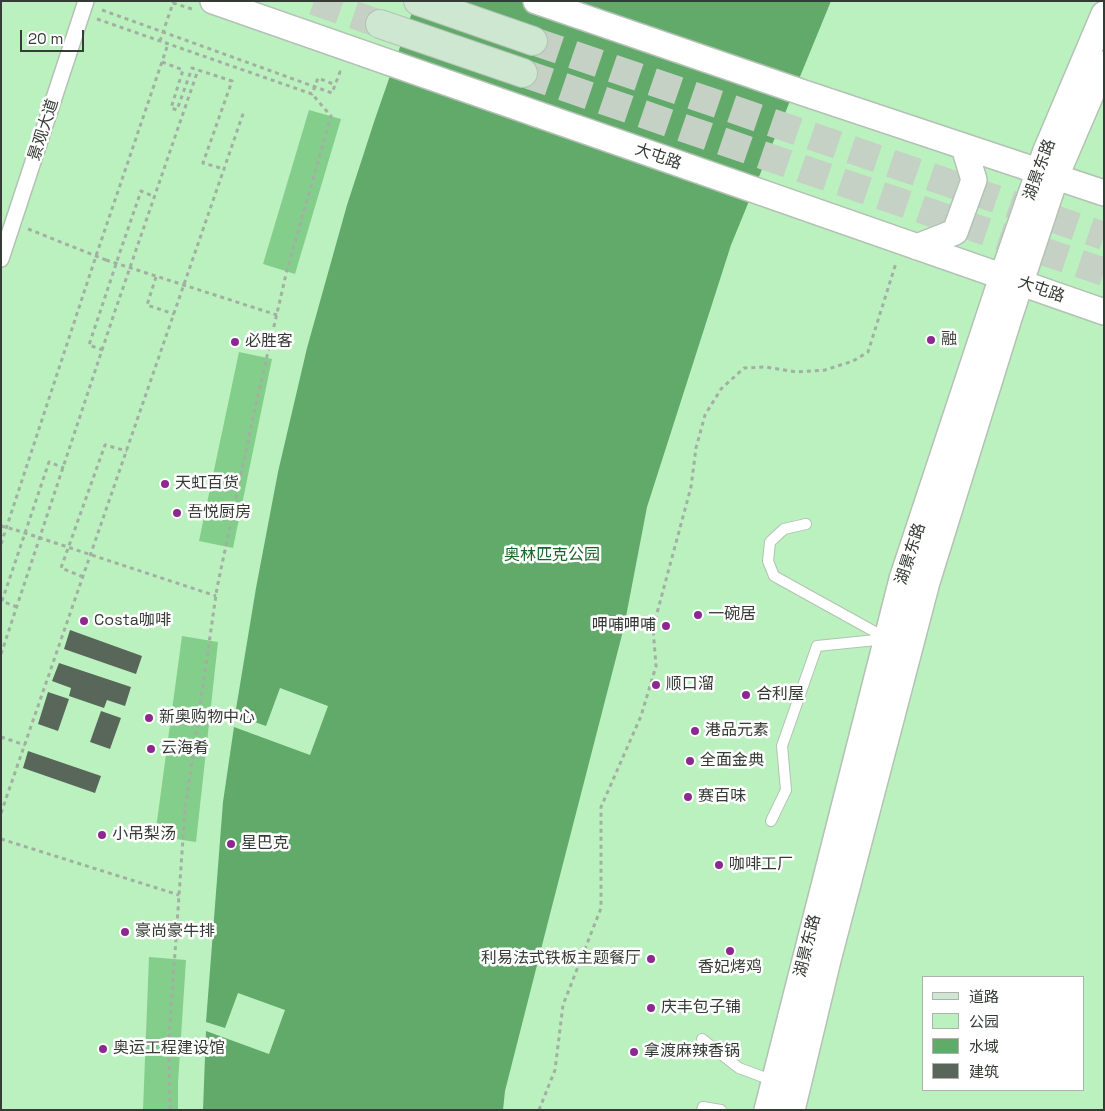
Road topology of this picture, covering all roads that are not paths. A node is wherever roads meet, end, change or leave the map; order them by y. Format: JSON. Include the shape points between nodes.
{"nodes":[{"id":1,"x":213,"y":1,"type":"edge"},
{"id":2,"x":418,"y":1,"type":"edge"},
{"id":3,"x":536,"y":1,"type":"edge"},
{"id":4,"x":84,"y":6,"type":"edge"},
{"id":5,"x":1104,"y":14,"type":"edge"},
{"id":6,"x":380,"y":24,"type":"tunnel mouth"},
{"id":7,"x":533,"y":40,"type":"tunnel mouth"},
{"id":8,"x":1104,"y":64,"type":"edge"},
{"id":9,"x":523,"y":74,"type":"tunnel mouth"},
{"id":10,"x":964,"y":147,"type":"junction"},
{"id":11,"x":1048,"y":174,"type":"junction"},
{"id":12,"x":1104,"y":193,"type":"edge"},
{"id":13,"x":917,"y":247,"type":"junction"},
{"id":14,"x":1,"y":260,"type":"edge"},
{"id":15,"x":1012,"y":280,"type":"junction"},
{"id":16,"x":1104,"y":312,"type":"edge"},
{"id":17,"x":806,"y":524,"type":"dead end"},
{"id":18,"x":887,"y":638,"type":"junction"},
{"id":19,"x":771,"y":821,"type":"dead end"},
{"id":20,"x":702,"y":1039,"type":"dead end"},
{"id":21,"x":774,"y":1081,"type":"junction"},
{"id":22,"x":702,"y":1110,"type":"edge"},
{"id":23,"x":721,"y":1110,"type":"edge"},
{"id":24,"x":767,"y":1110,"type":"edge"},
{"id":25,"x":792,"y":1110,"type":"edge"}],
"edges":[{"from":1,"to":13,"type":"street","name":"大屯路"},
{"from":2,"to":7,"type":"main road"},
{"from":3,"to":10,"type":"street"},
{"from":4,"to":14,"type":"street","name":"景观大道"},
{"from":5,"to":11,"type":"street","name":"湖景东路","via":[[1044,153]]},
{"from":6,"to":9,"type":"main road"},
{"from":8,"to":11,"type":"street","name":"湖景东路"},
{"from":10,"to":11,"type":"street"},
{"from":10,"to":13,"type":"street","via":[[974,180],[956,232]]},
{"from":11,"to":12,"type":"street"},
{"from":11,"to":15,"type":"street","name":"湖景东路"},
{"from":13,"to":15,"type":"street","name":"大屯路"},
{"from":15,"to":16,"type":"street","name":"大屯路"},
{"from":15,"to":18,"type":"street","name":"湖景东路","via":[[902,579]]},
{"from":15,"to":25,"type":"street","name":"湖景东路","via":[[927,582],[830,951]]},
{"from":17,"to":18,"type":"lane","via":[[784,529],[770,542],[768,561],[774,576]]},
{"from":18,"to":19,"type":"lane","via":[[817,646],[782,746],[786,790]]},
{"from":18,"to":21,"type":"street","name":"湖景东路"},
{"from":20,"to":21,"type":"lane","via":[[739,1068]]},
{"from":21,"to":24,"type":"street","name":"湖景东路"},
{"from":22,"to":23,"type":"lane","via":[[703,1107]]}]}
